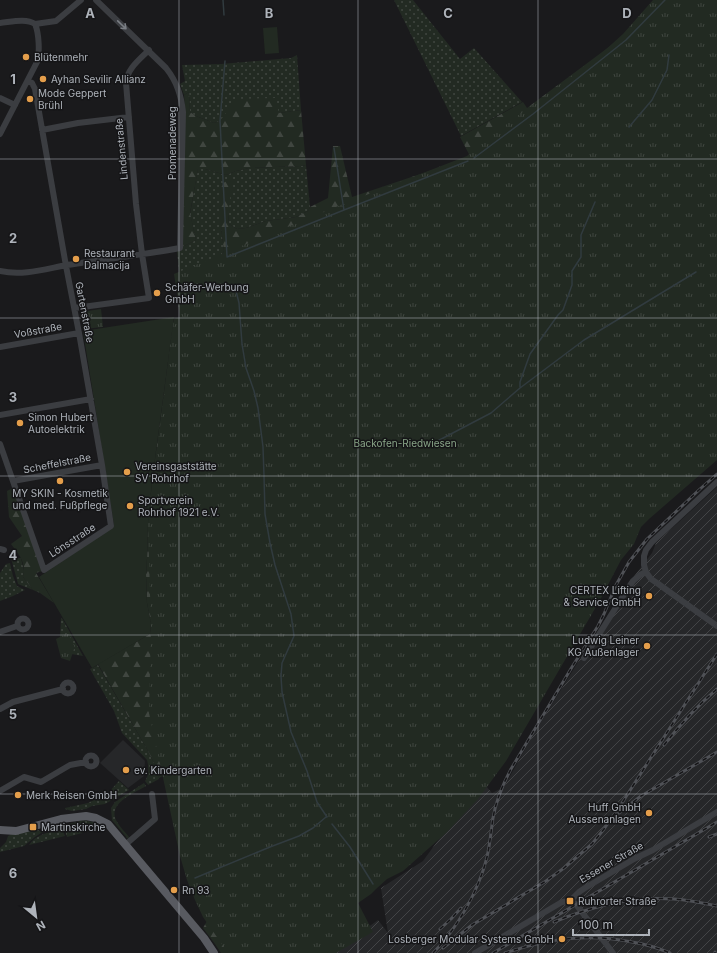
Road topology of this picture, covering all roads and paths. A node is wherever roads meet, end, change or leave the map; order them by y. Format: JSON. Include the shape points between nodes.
{"nodes":[{"id":1,"x":82,"y":0,"type":"edge"},
{"id":2,"x":96,"y":0,"type":"edge"},
{"id":3,"x":0,"y":23,"type":"edge"},
{"id":4,"x":35,"y":24,"type":"junction"},
{"id":5,"x":149,"y":50,"type":"junction"},
{"id":6,"x":28,"y":81,"type":"junction"},
{"id":7,"x":0,"y":98,"type":"edge"},
{"id":8,"x":14,"y":105,"type":"junction"},
{"id":9,"x":128,"y":117,"type":"junction"},
{"id":10,"x":42,"y":130,"type":"junction"},
{"id":11,"x":0,"y":134,"type":"edge"},
{"id":12,"x":142,"y":254,"type":"junction"},
{"id":13,"x":66,"y":266,"type":"junction"},
{"id":14,"x":0,"y":271,"type":"edge"},
{"id":15,"x":75,"y":308,"type":"junction"},
{"id":16,"x":79,"y":333,"type":"junction"},
{"id":17,"x":0,"y":347,"type":"edge"},
{"id":18,"x":91,"y":399,"type":"junction"},
{"id":19,"x":0,"y":415,"type":"edge"},
{"id":20,"x":0,"y":444,"type":"edge"},
{"id":21,"x":102,"y":465,"type":"junction"},
{"id":22,"x":13,"y":481,"type":"junction"},
{"id":23,"x":717,"y":482,"type":"edge"},
{"id":24,"x":111,"y":526,"type":"joint"},
{"id":25,"x":44,"y":570,"type":"joint"},
{"id":26,"x":646,"y":572,"type":"junction"},
{"id":27,"x":18,"y":626,"type":"dead end"},
{"id":28,"x":717,"y":626,"type":"edge"},
{"id":29,"x":0,"y":632,"type":"edge"},
{"id":30,"x":584,"y":658,"type":"dead end"},
{"id":31,"x":63,"y":688,"type":"dead end"},
{"id":32,"x":0,"y":709,"type":"edge"},
{"id":33,"x":86,"y":762,"type":"dead end"},
{"id":34,"x":0,"y":790,"type":"edge"},
{"id":35,"x":152,"y":794,"type":"dead end"},
{"id":36,"x":717,"y":812,"type":"edge"},
{"id":37,"x":0,"y":830,"type":"edge"},
{"id":38,"x":125,"y":844,"type":"junction"},
{"id":39,"x":570,"y":901,"type":"junction"},
{"id":40,"x":214,"y":953,"type":"edge"},
{"id":41,"x":475,"y":953,"type":"edge"},
{"id":42,"x":613,"y":953,"type":"edge"}],
"edges":[{"from":1,"to":4,"type":"street","via":[[56,21]]},
{"from":2,"to":5,"type":"street","name":"Promenadeweg","one_way":true},
{"from":3,"to":4,"type":"street","via":[[27,21]]},
{"from":4,"to":6,"type":"street","via":[[39,57]]},
{"from":5,"to":9,"type":"street","name":"Lindenstraße","via":[[126,77]]},
{"from":5,"to":12,"type":"street","name":"Promenadeweg","via":[[171,73],[181,98],[183,112],[180,248]]},
{"from":6,"to":8,"type":"street"},
{"from":6,"to":10,"type":"street","name":"Gartenstraße","via":[[35,89]]},
{"from":7,"to":8,"type":"street"},
{"from":8,"to":11,"type":"street"},
{"from":9,"to":10,"type":"street"},
{"from":9,"to":12,"type":"street","name":"Lindenstraße"},
{"from":10,"to":13,"type":"street","name":"Gartenstraße"},
{"from":12,"to":13,"type":"street"},
{"from":12,"to":15,"type":"street","name":"Lindenstraße","via":[[149,298]]},
{"from":13,"to":14,"type":"street","via":[[32,272]]},
{"from":13,"to":15,"type":"street","name":"Gartenstraße"},
{"from":15,"to":16,"type":"street","name":"Gartenstraße"},
{"from":16,"to":17,"type":"street","name":"Voßstraße"},
{"from":16,"to":18,"type":"street","name":"Gartenstraße"},
{"from":18,"to":19,"type":"street"},
{"from":18,"to":21,"type":"street","name":"Gartenstraße"},
{"from":20,"to":22,"type":"street"},
{"from":21,"to":22,"type":"street","name":"Scheffelstraße"},
{"from":21,"to":24,"type":"street","name":"Gartenstraße"},
{"from":22,"to":25,"type":"street","name":"Scheffelstraße"},
{"from":23,"to":26,"type":"street","via":[[652,542],[644,556]]},
{"from":24,"to":25,"type":"street","name":"Lönsstraße"},
{"from":26,"to":28,"type":"street","via":[[651,579]]},
{"from":26,"to":30,"type":"street","via":[[629,587]]},
{"from":27,"to":29,"type":"street"},
{"from":31,"to":32,"type":"street","via":[[13,702]]},
{"from":33,"to":34,"type":"street","via":[[70,765],[41,782],[24,777]]},
{"from":35,"to":38,"type":"street","via":[[155,819]]},
{"from":36,"to":39,"type":"street","name":"Essener Straße","via":[[582,890]]},
{"from":37,"to":38,"type":"main road","via":[[16,831],[61,819],[89,816],[108,824]]},
{"from":38,"to":40,"type":"main road"},
{"from":39,"to":41,"type":"street","name":"Essener Straße","via":[[562,902]]},
{"from":39,"to":42,"type":"street","via":[[578,907]]}]}
